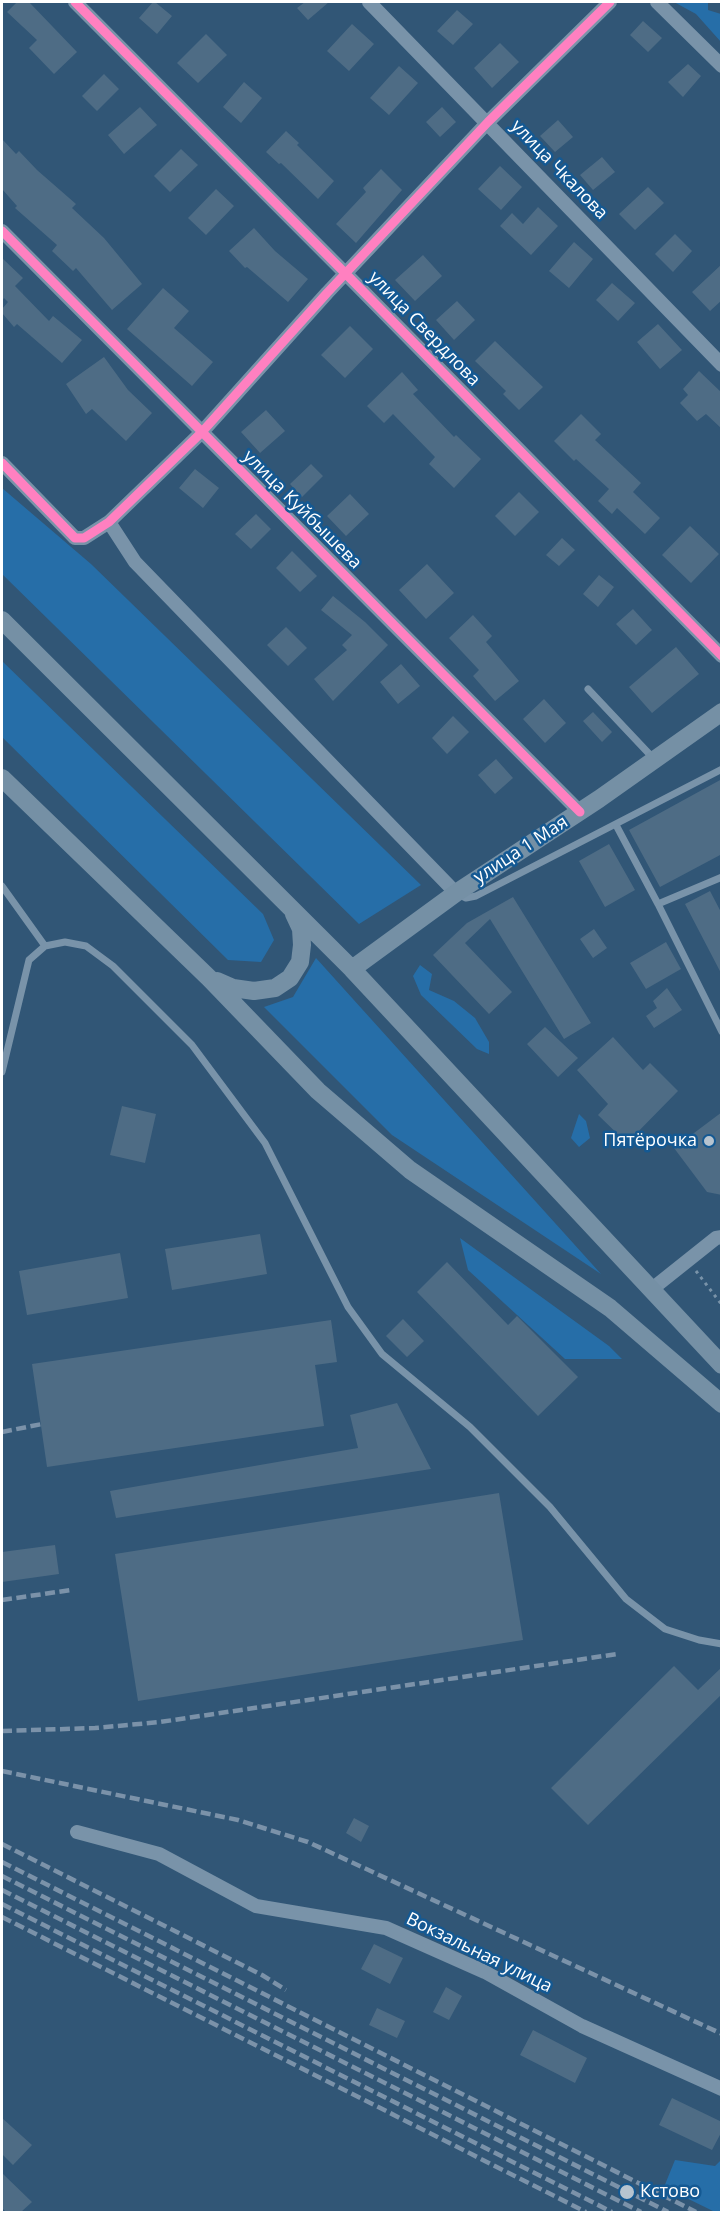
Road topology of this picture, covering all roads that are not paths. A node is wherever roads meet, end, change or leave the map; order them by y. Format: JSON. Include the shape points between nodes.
{"nodes":[{"id":1,"x":75,"y":2,"type":"edge"},
{"id":2,"x":369,"y":2,"type":"edge"},
{"id":3,"x":610,"y":2,"type":"edge"},
{"id":4,"x":657,"y":2,"type":"edge"},
{"id":5,"x":722,"y":66,"type":"edge"},
{"id":6,"x":488,"y":122,"type":"junction"},
{"id":7,"x":2,"y":231,"type":"edge"},
{"id":8,"x":346,"y":274,"type":"junction"},
{"id":9,"x":722,"y":365,"type":"edge"},
{"id":10,"x":202,"y":432,"type":"junction"},
{"id":11,"x":2,"y":463,"type":"edge"},
{"id":12,"x":109,"y":522,"type":"junction"},
{"id":13,"x":2,"y":620,"type":"edge"},
{"id":14,"x":722,"y":656,"type":"edge"},
{"id":15,"x":588,"y":689,"type":"dead end"},
{"id":16,"x":722,"y":712,"type":"edge"},
{"id":17,"x":655,"y":760,"type":"junction"},
{"id":18,"x":722,"y":770,"type":"edge"},
{"id":19,"x":2,"y":778,"type":"edge"},
{"id":20,"x":580,"y":812,"type":"junction"},
{"id":21,"x":616,"y":825,"type":"junction"},
{"id":22,"x":722,"y":877,"type":"edge"},
{"id":23,"x":2,"y":886,"type":"edge"},
{"id":24,"x":456,"y":893,"type":"junction"},
{"id":25,"x":658,"y":904,"type":"junction"},
{"id":26,"x":293,"y":911,"type":"junction"},
{"id":27,"x":45,"y":946,"type":"junction"},
{"id":28,"x":352,"y":969,"type":"junction"},
{"id":29,"x":209,"y":978,"type":"junction"},
{"id":30,"x":722,"y":1032,"type":"edge"},
{"id":31,"x":2,"y":1072,"type":"edge"},
{"id":32,"x":720,"y":1236,"type":"edge"},
{"id":33,"x":652,"y":1289,"type":"junction"},
{"id":34,"x":722,"y":1365,"type":"edge"},
{"id":35,"x":722,"y":1404,"type":"edge"},
{"id":36,"x":722,"y":1644,"type":"edge"},
{"id":37,"x":77,"y":1832,"type":"dead end"},
{"id":38,"x":722,"y":2089,"type":"edge"}],
"edges":[{"from":1,"to":8,"type":"street","name":"улица Свердлова"},
{"from":2,"to":6,"type":"street","name":"улица Чкалова"},
{"from":3,"to":6,"type":"street"},
{"from":4,"to":5,"type":"street"},
{"from":6,"to":8,"type":"street"},
{"from":6,"to":9,"type":"street","name":"улица Чкалова"},
{"from":7,"to":10,"type":"street","name":"улица Куйбышева"},
{"from":8,"to":10,"type":"street"},
{"from":8,"to":14,"type":"street","name":"улица Свердлова"},
{"from":10,"to":12,"type":"street"},
{"from":10,"to":20,"type":"street","name":"улица Куйбышева"},
{"from":11,"to":12,"type":"street","via":[[75,538],[84,538]]},
{"from":12,"to":24,"type":"street","via":[[135,562]]},
{"from":13,"to":26,"type":"main road"},
{"from":15,"to":17,"type":"lane"},
{"from":16,"to":17,"type":"main road","name":"улица 1 Мая"},
{"from":17,"to":20,"type":"main road","name":"улица 1 Мая"},
{"from":18,"to":21,"type":"lane"},
{"from":19,"to":29,"type":"main road"},
{"from":20,"to":24,"type":"main road","name":"улица 1 Мая"},
{"from":21,"to":24,"type":"lane","via":[[476,896]]},
{"from":21,"to":25,"type":"lane"},
{"from":22,"to":25,"type":"lane"},
{"from":23,"to":27,"type":"lane"},
{"from":24,"to":28,"type":"main road","name":"улица 1 Мая"},
{"from":25,"to":30,"type":"lane"},
{"from":26,"to":28,"type":"main road"},
{"from":26,"to":29,"type":"main road","via":[[301,929],[302,945],[300,962],[290,978],[275,988],[254,991]]},
{"from":27,"to":31,"type":"lane","via":[[29,960]]},
{"from":27,"to":36,"type":"lane","via":[[65,942],[86,946],[113,966],[192,1046],[265,1143],[348,1307],[382,1354],[470,1427],[542,1499],[626,1599],[665,1629]]},
{"from":28,"to":33,"type":"main road"},
{"from":29,"to":35,"type":"main road","via":[[318,1091],[410,1170],[610,1308]]},
{"from":32,"to":33,"type":"street"},
{"from":33,"to":34,"type":"main road"},
{"from":37,"to":38,"type":"street","name":"Вокзальная улица","via":[[159,1854],[256,1906],[386,1928],[485,1972],[582,2026]]}]}
